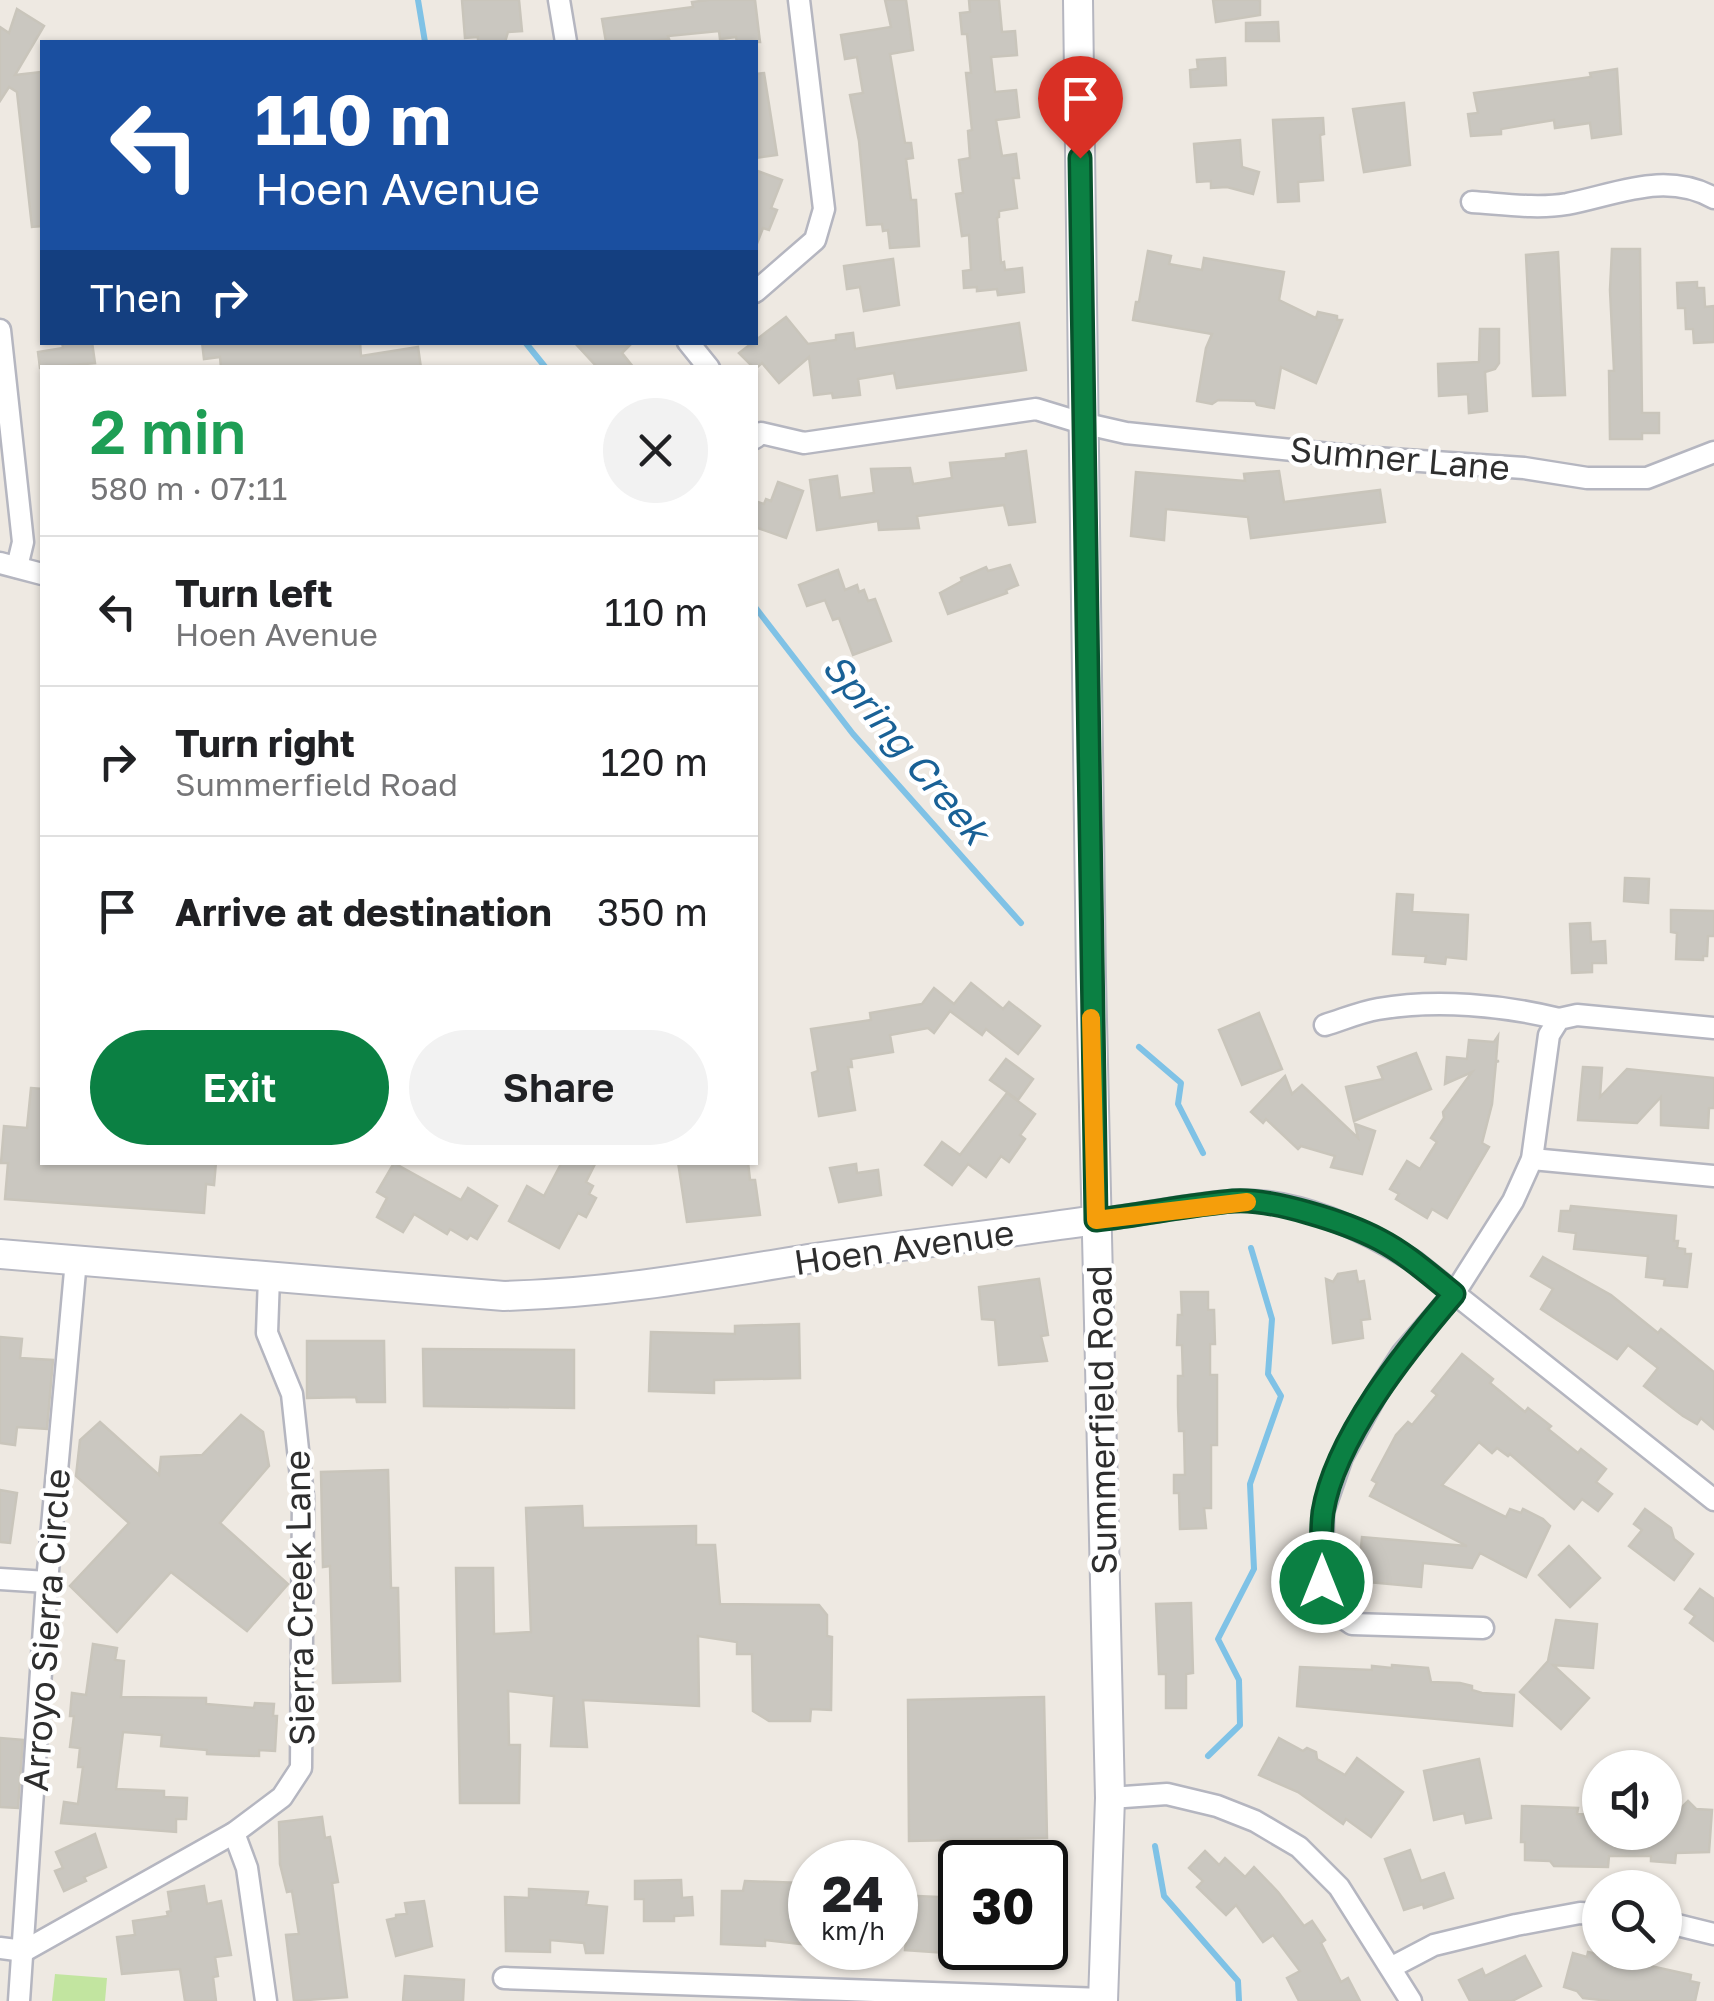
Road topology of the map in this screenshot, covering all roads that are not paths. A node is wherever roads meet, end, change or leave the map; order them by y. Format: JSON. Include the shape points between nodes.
{"nodes":[{"id":1,"x":559,"y":0,"type":"edge"},
{"id":2,"x":799,"y":0,"type":"edge"},
{"id":3,"x":1078,"y":0,"type":"edge"},
{"id":4,"x":566,"y":40,"type":"edge"},
{"id":5,"x":1714,"y":198,"type":"edge"},
{"id":6,"x":1472,"y":202,"type":"dead end"},
{"id":7,"x":758,"y":289,"type":"edge"},
{"id":8,"x":0,"y":330,"type":"edge"},
{"id":9,"x":1082,"y":424,"type":"junction"},
{"id":10,"x":758,"y":432,"type":"edge"},
{"id":11,"x":1714,"y":452,"type":"edge"},
{"id":12,"x":8,"y":565,"type":"edge"},
{"id":13,"x":40,"y":573,"type":"edge"},
{"id":14,"x":1560,"y":1019,"type":"junction"},
{"id":15,"x":1325,"y":1026,"type":"dead end"},
{"id":16,"x":1714,"y":1028,"type":"edge"},
{"id":17,"x":1532,"y":1160,"type":"junction"},
{"id":18,"x":1714,"y":1176,"type":"edge"},
{"id":19,"x":1096,"y":1220,"type":"junction"},
{"id":20,"x":0,"y":1254,"type":"edge"},
{"id":21,"x":76,"y":1260,"type":"junction"},
{"id":22,"x":269,"y":1277,"type":"junction"},
{"id":23,"x":1454,"y":1294,"type":"junction"},
{"id":24,"x":1714,"y":1500,"type":"edge"},
{"id":25,"x":0,"y":1578,"type":"edge"},
{"id":26,"x":47,"y":1582,"type":"junction"},
{"id":27,"x":1483,"y":1628,"type":"dead end"},
{"id":28,"x":1110,"y":1798,"type":"junction"},
{"id":29,"x":234,"y":1833,"type":"junction"},
{"id":30,"x":1582,"y":1913,"type":"edge"},
{"id":31,"x":1682,"y":1926,"type":"edge"},
{"id":32,"x":1714,"y":1934,"type":"edge"},
{"id":33,"x":0,"y":1948,"type":"edge"},
{"id":34,"x":24,"y":1951,"type":"junction"},
{"id":35,"x":1392,"y":1966,"type":"junction"},
{"id":36,"x":504,"y":1978,"type":"dead end"},
{"id":37,"x":1103,"y":2000,"type":"edge"},
{"id":38,"x":19,"y":2001,"type":"edge"},
{"id":39,"x":266,"y":2001,"type":"edge"},
{"id":40,"x":1412,"y":2001,"type":"edge"}],
"edges":[{"from":1,"to":4,"type":"street"},
{"from":2,"to":7,"type":"street","via":[[824,210],[815,240]]},
{"from":3,"to":9,"type":"street","name":"Summerfield Road"},
{"from":5,"to":6,"type":"street","via":[[1679,185],[1648,185],[1564,204]]},
{"from":8,"to":12,"type":"street","via":[[23,542]]},
{"from":9,"to":10,"type":"street","name":"Sumner Lane","via":[[1036,409],[804,444]]},
{"from":9,"to":11,"type":"street","name":"Sumner Lane","via":[[1587,478],[1647,478]]},
{"from":9,"to":19,"type":"street","name":"Summerfield Road"},
{"from":12,"to":13,"type":"street"},
{"from":14,"to":15,"type":"street","via":[[1524,1010],[1432,1005],[1378,1009]]},
{"from":14,"to":16,"type":"street"},
{"from":14,"to":17,"type":"street","via":[[1550,1034]]},
{"from":17,"to":18,"type":"street"},
{"from":17,"to":23,"type":"street","via":[[1500,1226]]},
{"from":19,"to":22,"type":"street","name":"Hoen Avenue","via":[[554,1294]]},
{"from":19,"to":23,"type":"street","name":"Hoen Avenue","via":[[1266,1203],[1377,1238]]},
{"from":19,"to":28,"type":"street","name":"Summerfield Road"},
{"from":20,"to":21,"type":"street","name":"Hoen Avenue"},
{"from":21,"to":22,"type":"street","name":"Hoen Avenue"},
{"from":21,"to":26,"type":"street","name":"Arroyo Sierra Circle"},
{"from":22,"to":29,"type":"street","name":"Sierra Creek Lane","via":[[268,1333],[292,1394],[303,1496],[301,1768],[282,1797]]},
{"from":23,"to":24,"type":"street","name":"Hoen Avenue"},
{"from":23,"to":27,"type":"street","via":[[1402,1354],[1342,1457],[1323,1512],[1322,1582],[1330,1609],[1352,1624]]},
{"from":25,"to":26,"type":"street"},
{"from":26,"to":34,"type":"street","name":"Arroyo Sierra Circle"},
{"from":28,"to":35,"type":"street","via":[[1167,1794],[1200,1802],[1299,1846],[1339,1887]]},
{"from":28,"to":37,"type":"street","name":"Summerfield Road"},
{"from":29,"to":34,"type":"street","name":"Sierra Creek Lane"},
{"from":29,"to":39,"type":"street","via":[[247,1868]]},
{"from":30,"to":35,"type":"street","via":[[1434,1945]]},
{"from":31,"to":32,"type":"street"},
{"from":33,"to":34,"type":"street"},
{"from":34,"to":38,"type":"street","name":"Arroyo Sierra Circle"},
{"from":35,"to":40,"type":"street"},
{"from":36,"to":37,"type":"street"}]}
